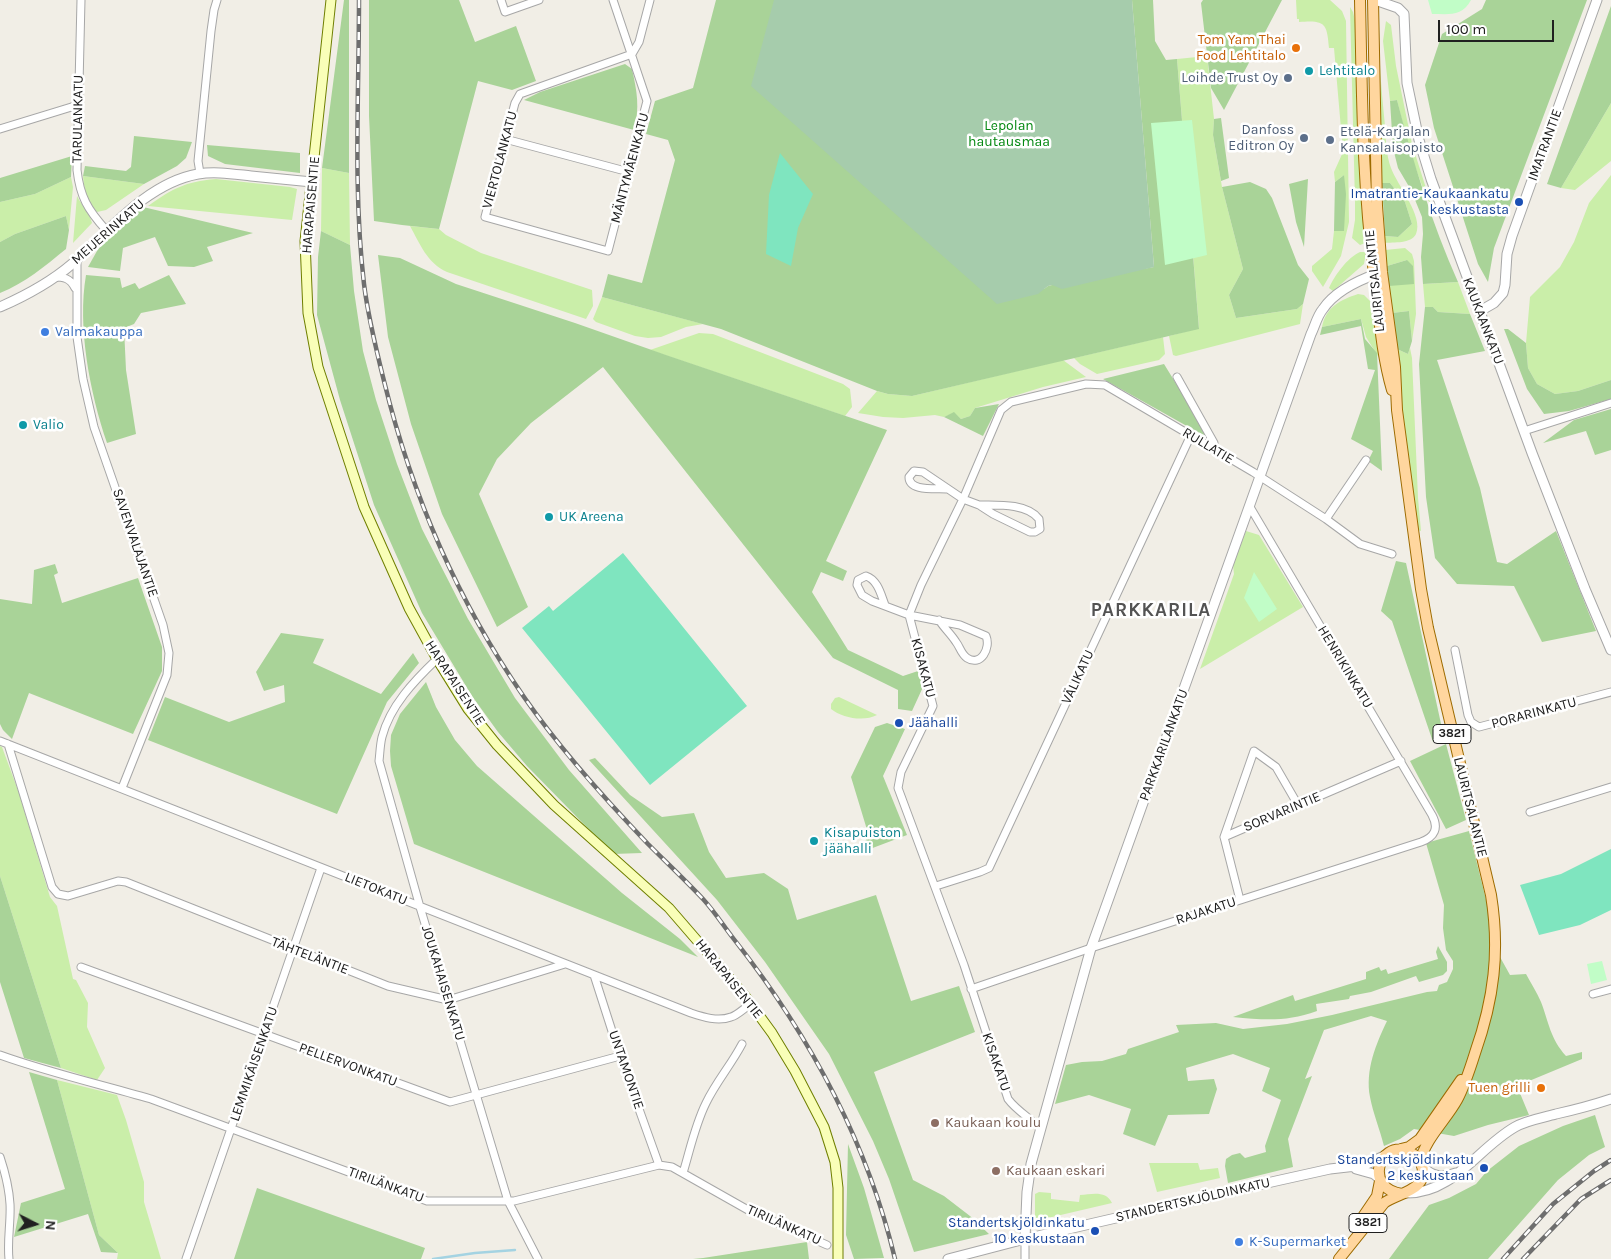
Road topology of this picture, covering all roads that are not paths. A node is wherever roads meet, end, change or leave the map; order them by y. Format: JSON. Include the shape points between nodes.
{"nodes":[{"id":1,"x":81,"y":0,"type":"edge"},
{"id":2,"x":217,"y":0,"type":"edge"},
{"id":3,"x":330,"y":0,"type":"edge"},
{"id":4,"x":501,"y":0,"type":"edge"},
{"id":5,"x":539,"y":0,"type":"edge"},
{"id":6,"x":613,"y":0,"type":"edge"},
{"id":7,"x":650,"y":0,"type":"edge"},
{"id":8,"x":1360,"y":0,"type":"edge"},
{"id":9,"x":1374,"y":0,"type":"edge"},
{"id":10,"x":1597,"y":0,"type":"edge"},
{"id":11,"x":632,"y":54,"type":"junction"},
{"id":12,"x":78,"y":105,"type":"junction"},
{"id":13,"x":0,"y":129,"type":"edge"},
{"id":14,"x":505,"y":139,"type":"junction"},
{"id":15,"x":629,"y":172,"type":"junction"},
{"id":16,"x":200,"y":174,"type":"junction"},
{"id":17,"x":312,"y":182,"type":"junction"},
{"id":18,"x":106,"y":230,"type":"junction"},
{"id":19,"x":608,"y":251,"type":"joint"},
{"id":20,"x":77,"y":259,"type":"junction"},
{"id":21,"x":1378,"y":273,"type":"junction"},
{"id":22,"x":53,"y":277,"type":"junction"},
{"id":23,"x":76,"y":292,"type":"junction"},
{"id":24,"x":0,"y":307,"type":"edge"},
{"id":25,"x":1480,"y":310,"type":"junction"},
{"id":26,"x":1178,"y":376,"type":"dead end"},
{"id":27,"x":1611,"y":404,"type":"edge"},
{"id":28,"x":1524,"y":431,"type":"junction"},
{"id":29,"x":1191,"y":436,"type":"junction"},
{"id":30,"x":1214,"y":445,"type":"junction"},
{"id":31,"x":1366,"y":460,"type":"dead end"},
{"id":32,"x":1260,"y":478,"type":"junction"},
{"id":33,"x":947,"y":489,"type":"junction"},
{"id":34,"x":963,"y":499,"type":"junction"},
{"id":35,"x":979,"y":505,"type":"junction"},
{"id":36,"x":1250,"y":508,"type":"junction"},
{"id":37,"x":1326,"y":519,"type":"junction"},
{"id":38,"x":1392,"y":554,"type":"dead end"},
{"id":39,"x":885,"y":605,"type":"junction"},
{"id":40,"x":909,"y":615,"type":"junction"},
{"id":41,"x":939,"y":620,"type":"junction"},
{"id":42,"x":1455,"y":650,"type":"dead end"},
{"id":43,"x":1611,"y":650,"type":"edge"},
{"id":44,"x":437,"y":659,"type":"junction"},
{"id":45,"x":1611,"y":692,"type":"edge"},
{"id":46,"x":0,"y":741,"type":"edge"},
{"id":47,"x":8,"y":744,"type":"junction"},
{"id":48,"x":1401,"y":761,"type":"junction"},
{"id":49,"x":1611,"y":787,"type":"edge"},
{"id":50,"x":122,"y":788,"type":"junction"},
{"id":51,"x":1298,"y":805,"type":"junction"},
{"id":52,"x":1530,"y":812,"type":"dead end"},
{"id":53,"x":1436,"y":827,"type":"joint"},
{"id":54,"x":1224,"y":837,"type":"junction"},
{"id":55,"x":321,"y":868,"type":"junction"},
{"id":56,"x":936,"y":886,"type":"junction"},
{"id":57,"x":1240,"y":900,"type":"junction"},
{"id":58,"x":420,"y":907,"type":"junction"},
{"id":59,"x":1091,"y":948,"type":"junction"},
{"id":60,"x":293,"y":950,"type":"junction"},
{"id":61,"x":565,"y":964,"type":"junction"},
{"id":62,"x":81,"y":967,"type":"dead end"},
{"id":63,"x":594,"y":975,"type":"junction"},
{"id":64,"x":971,"y":989,"type":"junction"},
{"id":65,"x":1611,"y":989,"type":"edge"},
{"id":66,"x":1593,"y":994,"type":"dead end"},
{"id":67,"x":448,"y":1000,"type":"junction"},
{"id":68,"x":751,"y":1004,"type":"junction"},
{"id":69,"x":264,"y":1035,"type":"junction"},
{"id":70,"x":742,"y":1044,"type":"dead end"},
{"id":71,"x":0,"y":1055,"type":"edge"},
{"id":72,"x":1474,"y":1055,"type":"junction"},
{"id":73,"x":620,"y":1056,"type":"junction"},
{"id":74,"x":477,"y":1096,"type":"junction"},
{"id":75,"x":1611,"y":1099,"type":"edge"},
{"id":76,"x":1040,"y":1128,"type":"junction"},
{"id":77,"x":232,"y":1129,"type":"junction"},
{"id":78,"x":1401,"y":1149,"type":"junction"},
{"id":79,"x":1386,"y":1155,"type":"junction"},
{"id":80,"x":0,"y":1157,"type":"edge"},
{"id":81,"x":1421,"y":1164,"type":"junction"},
{"id":82,"x":659,"y":1165,"type":"junction"},
{"id":83,"x":1350,"y":1168,"type":"junction"},
{"id":84,"x":1461,"y":1171,"type":"junction"},
{"id":85,"x":683,"y":1173,"type":"junction"},
{"id":86,"x":1380,"y":1180,"type":"junction"},
{"id":87,"x":1404,"y":1194,"type":"junction"},
{"id":88,"x":508,"y":1201,"type":"junction"},
{"id":89,"x":1025,"y":1239,"type":"junction"},
{"id":90,"x":827,"y":1244,"type":"dead end"},
{"id":91,"x":9,"y":1259,"type":"edge"},
{"id":92,"x":186,"y":1259,"type":"edge"},
{"id":93,"x":538,"y":1259,"type":"edge"},
{"id":94,"x":838,"y":1259,"type":"edge"},
{"id":95,"x":948,"y":1259,"type":"edge"},
{"id":96,"x":1025,"y":1259,"type":"edge"},
{"id":97,"x":1333,"y":1259,"type":"edge"},
{"id":98,"x":1339,"y":1259,"type":"edge"}],
"edges":[{"from":1,"to":12,"type":"street","name":"TARULANKATU"},
{"from":2,"to":16,"type":"street","via":[[198,161]]},
{"from":3,"to":17,"type":"main road","name":"HARAPAISENTIE"},
{"from":4,"to":5,"type":"street","via":[[505,12]]},
{"from":6,"to":11,"type":"street","name":"MÄNTYMÄENKATU"},
{"from":7,"to":11,"type":"street","via":[[639,42]]},
{"from":8,"to":21,"type":"main road","name":"LAURITSALANTIE","number":"3821","via":[[1364,161],[1371,254]]},
{"from":9,"to":21,"type":"main road","name":"LAURITSALANTIE","number":"3821"},
{"from":9,"to":25,"type":"street","name":"KAUKAANKATU","via":[[1398,8],[1404,14],[1407,83],[1419,140]]},
{"from":10,"to":25,"type":"street","name":"IMATRANTIE","via":[[1512,236],[1502,293],[1494,303]]},
{"from":11,"to":14,"type":"street","name":"VIERTOLANKATU","via":[[520,94]]},
{"from":11,"to":15,"type":"street","name":"MÄNTYMÄENKATU","via":[[647,101]]},
{"from":12,"to":13,"type":"street"},
{"from":12,"to":18,"type":"street","name":"TARULANKATU","via":[[79,185],[83,200]]},
{"from":14,"to":15,"type":"street"},
{"from":14,"to":19,"type":"street","name":"VIERTOLANKATU","via":[[485,217]]},
{"from":15,"to":19,"type":"street","name":"MÄNTYMÄENKATU"},
{"from":16,"to":17,"type":"street","name":"MEIJERINKATU","via":[[223,173]]},
{"from":16,"to":18,"type":"street","name":"MEIJERINKATU","via":[[162,187]]},
{"from":17,"to":44,"type":"main road","name":"HARAPAISENTIE","via":[[305,240],[308,314],[318,367],[366,512],[408,608]]},
{"from":18,"to":20,"type":"street","name":"MEIJERINKATU"},
{"from":20,"to":22,"type":"street","name":"MEIJERINKATU"},
{"from":20,"to":23,"type":"street","name":"SAVENVALAJANTIE"},
{"from":21,"to":32,"type":"street","name":"PARKKARILANKATU","via":[[1354,284],[1322,309]]},
{"from":21,"to":72,"type":"main road","name":"LAURITSALANTIE","number":"3821","via":[[1395,367],[1397,410],[1428,628],[1494,912],[1493,989]]},
{"from":22,"to":23,"type":"street","via":[[64,277],[72,282]]},
{"from":22,"to":24,"type":"street","name":"MEIJERINKATU","via":[[26,296]]},
{"from":23,"to":50,"type":"street","name":"SAVENVALAJANTIE","via":[[77,338],[94,427],[163,625],[168,653],[167,675]]},
{"from":25,"to":28,"type":"street","name":"KAUKAANKATU"},
{"from":26,"to":30,"type":"street"},
{"from":27,"to":28,"type":"street"},
{"from":28,"to":43,"type":"street","name":"KAUKAANKATU"},
{"from":29,"to":30,"type":"street","name":"RULLATIE"},
{"from":29,"to":34,"type":"street","name":"RULLATIE","via":[[1105,385],[1086,384],[1012,402],[1001,410]]},
{"from":29,"to":56,"type":"street","name":"VÄLIKATU","via":[[989,868]]},
{"from":30,"to":32,"type":"street","name":"RULLATIE"},
{"from":31,"to":37,"type":"street"},
{"from":32,"to":36,"type":"street","name":"PARKKARILANKATU"},
{"from":32,"to":37,"type":"street","name":"RULLATIE"},
{"from":33,"to":33,"type":"street","via":[[919,471],[914,471],[909,477],[912,485]]},
{"from":33,"to":34,"type":"street"},
{"from":34,"to":35,"type":"street"},
{"from":34,"to":40,"type":"street"},
{"from":35,"to":35,"type":"street","via":[[1030,532],[1040,529],[1040,519],[1030,512],[999,505]]},
{"from":36,"to":48,"type":"street","name":"HENRIKINKATU"},
{"from":36,"to":59,"type":"street","name":"PARKKARILANKATU"},
{"from":37,"to":38,"type":"street","name":"RULLATIE","via":[[1360,544]]},
{"from":39,"to":39,"type":"street","via":[[871,578],[866,576],[858,580],[862,595]]},
{"from":39,"to":40,"type":"street"},
{"from":40,"to":41,"type":"street"},
{"from":40,"to":56,"type":"street","name":"KISAKATU","via":[[933,706],[901,772],[898,788]]},
{"from":41,"to":41,"type":"street","via":[[967,658],[973,660],[984,656],[988,642],[986,636]]},
{"from":42,"to":45,"type":"street","name":"PORARINKATU","via":[[1468,715],[1471,722],[1479,727]]},
{"from":44,"to":58,"type":"street","name":"JOUKAHAISENKATU","via":[[392,709],[381,738],[379,761]]},
{"from":44,"to":68,"type":"main road","name":"HARAPAISENTIE","via":[[468,709],[525,777],[669,908]]},
{"from":46,"to":47,"type":"street","name":"LIETOKATU"},
{"from":47,"to":50,"type":"street","name":"LIETOKATU"},
{"from":47,"to":60,"type":"street","name":"TÄHTELÄNTIE","via":[[52,886],[58,894],[68,896],[126,882]]},
{"from":48,"to":51,"type":"street","name":"SORVARINTIE"},
{"from":48,"to":53,"type":"street","name":"HENRIKINKATU"},
{"from":49,"to":52,"type":"street"},
{"from":50,"to":55,"type":"street","name":"LIETOKATU"},
{"from":51,"to":54,"type":"street","name":"SORVARINTIE"},
{"from":51,"to":54,"type":"street","via":[[1276,767],[1254,751]]},
{"from":53,"to":57,"type":"street","name":"RAJAKATU","via":[[1432,836],[1421,842]]},
{"from":54,"to":57,"type":"street"},
{"from":55,"to":58,"type":"street","name":"LIETOKATU"},
{"from":55,"to":60,"type":"street","name":"LEMMIKÄISENKATU"},
{"from":56,"to":64,"type":"street","name":"KISAKATU"},
{"from":57,"to":59,"type":"street","name":"RAJAKATU"},
{"from":58,"to":61,"type":"street","name":"LIETOKATU"},
{"from":58,"to":67,"type":"street","name":"JOUKAHAISENKATU"},
{"from":59,"to":64,"type":"street","name":"RAJAKATU"},
{"from":59,"to":76,"type":"street","name":"PARKKARILANKATU"},
{"from":60,"to":67,"type":"street","name":"TÄHTELÄNTIE","via":[[388,986]]},
{"from":60,"to":69,"type":"street","name":"LEMMIKÄISENKATU"},
{"from":61,"to":63,"type":"street","name":"LIETOKATU"},
{"from":61,"to":67,"type":"street"},
{"from":62,"to":69,"type":"street","name":"PELLERVONKATU"},
{"from":63,"to":68,"type":"street","name":"LIETOKATU","via":[[707,1018],[732,1017]]},
{"from":63,"to":73,"type":"street","name":"UNTAMONTIE"},
{"from":64,"to":76,"type":"street","name":"KISAKATU","via":[[1008,1099],[1014,1108]]},
{"from":65,"to":66,"type":"street"},
{"from":67,"to":74,"type":"street","name":"JOUKAHAISENKATU"},
{"from":68,"to":94,"type":"main road","name":"HARAPAISENTIE","via":[[795,1071],[824,1127],[835,1162],[838,1188]]},
{"from":69,"to":74,"type":"street","name":"PELLERVONKATU","via":[[450,1102]]},
{"from":69,"to":77,"type":"street","name":"LEMMIKÄISENKATU"},
{"from":70,"to":85,"type":"street","via":[[704,1106]]},
{"from":71,"to":77,"type":"street","name":"TIRILÄNKATU","via":[[151,1100]]},
{"from":72,"to":78,"type":"main road","name":"LAURITSALANTIE","number":"3821","via":[[1420,1139]]},
{"from":72,"to":81,"type":"main road","name":"LAURITSALANTIE","number":"3821","via":[[1465,1084],[1423,1151]]},
{"from":73,"to":74,"type":"street","name":"PELLERVONKATU"},
{"from":73,"to":82,"type":"street","name":"UNTAMONTIE"},
{"from":74,"to":88,"type":"street","name":"JOUKAHAISENKATU"},
{"from":75,"to":84,"type":"street","via":[[1516,1126]]},
{"from":76,"to":89,"type":"street","name":"PARKKARILANKATU","via":[[1027,1192]]},
{"from":77,"to":88,"type":"street","name":"TIRILÄNKATU","via":[[427,1201]]},
{"from":77,"to":92,"type":"street","name":"LEMMIKÄISENKATU"},
{"from":78,"to":79,"type":"main road"},
{"from":78,"to":81,"type":"main road","via":[[1414,1154]]},
{"from":79,"to":83,"type":"street","name":"STANDERTSKJÖLDINKATU"},
{"from":79,"to":86,"type":"main road","via":[[1379,1168]]},
{"from":80,"to":91,"type":"street","via":[[10,1204]]},
{"from":81,"to":84,"type":"street","via":[[1431,1174],[1441,1176]]},
{"from":81,"to":87,"type":"main road","via":[[1422,1177],[1412,1190]]},
{"from":82,"to":85,"type":"street","name":"TIRILÄNKATU"},
{"from":82,"to":88,"type":"street","name":"TIRILÄNKATU"},
{"from":83,"to":86,"type":"street","name":"STANDERTSKJÖLDINKATU","via":[[1374,1174]]},
{"from":83,"to":89,"type":"street","name":"STANDERTSKJÖLDINKATU","via":[[1303,1174]]},
{"from":84,"to":87,"type":"street","via":[[1441,1185]]},
{"from":85,"to":90,"type":"street","name":"TIRILÄNKATU","via":[[748,1210]]},
{"from":86,"to":87,"type":"main road","via":[[1385,1188]]},
{"from":86,"to":97,"type":"main road","number":"3821","via":[[1372,1204]]},
{"from":87,"to":98,"type":"main road","number":"3821","via":[[1384,1203]]},
{"from":88,"to":93,"type":"street","name":"JOUKAHAISENKATU"},
{"from":89,"to":95,"type":"street","name":"STANDERTSKJÖLDINKATU"},
{"from":89,"to":96,"type":"street","name":"PARKKARILANKATU"}]}
